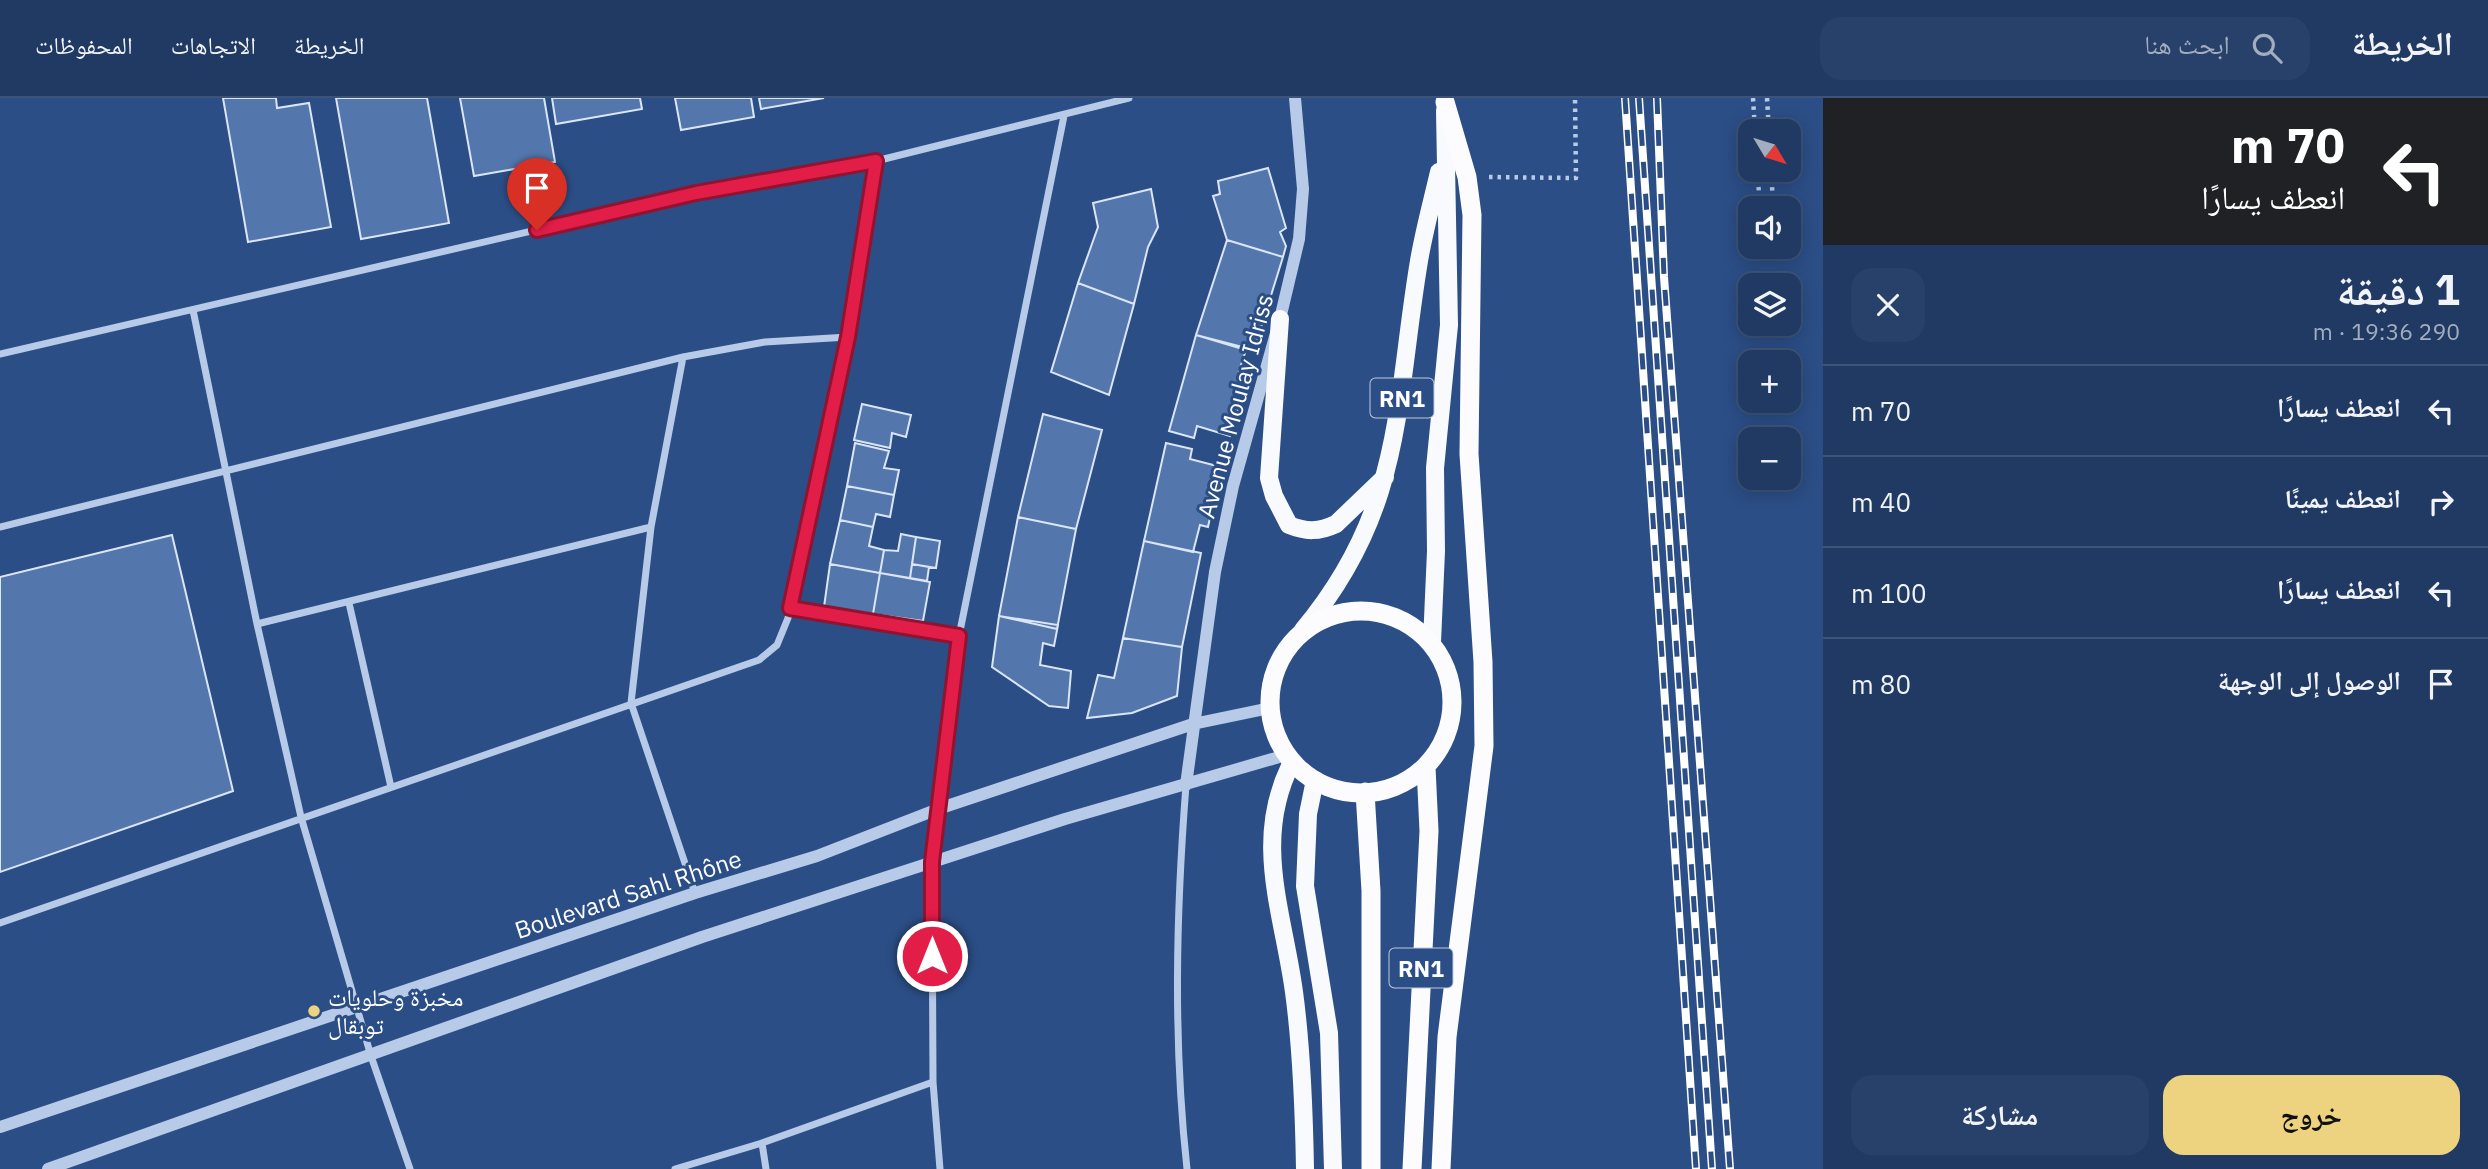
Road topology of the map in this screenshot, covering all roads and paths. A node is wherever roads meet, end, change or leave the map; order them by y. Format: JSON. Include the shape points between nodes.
{"nodes":[{"id":1,"x":1129,"y":98,"type":"edge"},
{"id":2,"x":1295,"y":98,"type":"edge"},
{"id":3,"x":1575,"y":98,"type":"edge"},
{"id":4,"x":1753,"y":98,"type":"edge"},
{"id":5,"x":1767,"y":98,"type":"edge"},
{"id":6,"x":1445,"y":100,"type":"edge"},
{"id":7,"x":1064,"y":116,"type":"junction"},
{"id":8,"x":1754,"y":119,"type":"edge"},
{"id":9,"x":1768,"y":119,"type":"edge"},
{"id":10,"x":1445,"y":145,"type":"junction"},
{"id":11,"x":876,"y":161,"type":"junction"},
{"id":12,"x":1467,"y":177,"type":"junction"},
{"id":13,"x":1758,"y":182,"type":"edge"},
{"id":14,"x":1772,"y":182,"type":"edge"},
{"id":15,"x":193,"y":310,"type":"junction"},
{"id":16,"x":1280,"y":319,"type":"junction"},
{"id":17,"x":848,"y":337,"type":"junction"},
{"id":18,"x":0,"y":354,"type":"edge"},
{"id":19,"x":683,"y":357,"type":"junction"},
{"id":20,"x":226,"y":473,"type":"junction"},
{"id":21,"x":1385,"y":477,"type":"junction"},
{"id":22,"x":0,"y":527,"type":"edge"},
{"id":23,"x":650,"y":527,"type":"junction"},
{"id":24,"x":349,"y":603,"type":"junction"},
{"id":25,"x":790,"y":608,"type":"junction"},
{"id":26,"x":257,"y":624,"type":"junction"},
{"id":27,"x":1304,"y":630,"type":"junction"},
{"id":28,"x":959,"y":636,"type":"junction"},
{"id":29,"x":1432,"y":642,"type":"junction"},
{"id":30,"x":631,"y":703,"type":"junction"},
{"id":31,"x":1270,"y":708,"type":"junction"},
{"id":32,"x":1193,"y":724,"type":"junction"},
{"id":33,"x":1289,"y":758,"type":"junction"},
{"id":34,"x":1426,"y":767,"type":"junction"},
{"id":35,"x":1315,"y":780,"type":"junction"},
{"id":36,"x":1186,"y":785,"type":"junction"},
{"id":37,"x":391,"y":787,"type":"junction"},
{"id":38,"x":1365,"y":792,"type":"junction"},
{"id":39,"x":938,"y":809,"type":"junction"},
{"id":40,"x":301,"y":817,"type":"junction"},
{"id":41,"x":932,"y":862,"type":"junction"},
{"id":42,"x":695,"y":893,"type":"junction"},
{"id":43,"x":0,"y":923,"type":"edge"},
{"id":44,"x":357,"y":1006,"type":"junction"},
{"id":45,"x":372,"y":1056,"type":"junction"},
{"id":46,"x":933,"y":1082,"type":"junction"},
{"id":47,"x":0,"y":1127,"type":"edge"},
{"id":48,"x":762,"y":1143,"type":"junction"},
{"id":49,"x":48,"y":1169,"type":"edge"},
{"id":50,"x":410,"y":1169,"type":"edge"},
{"id":51,"x":675,"y":1169,"type":"edge"},
{"id":52,"x":765,"y":1169,"type":"edge"},
{"id":53,"x":940,"y":1169,"type":"edge"},
{"id":54,"x":1187,"y":1169,"type":"edge"},
{"id":55,"x":1305,"y":1169,"type":"edge"},
{"id":56,"x":1333,"y":1169,"type":"edge"},
{"id":57,"x":1371,"y":1169,"type":"edge"},
{"id":58,"x":1412,"y":1169,"type":"edge"},
{"id":59,"x":1441,"y":1169,"type":"edge"}],
"edges":[{"from":1,"to":7,"type":"street"},
{"from":2,"to":16,"type":"street","name":"Avenue Moulay Idriss","via":[[1303,189],[1299,239]]},
{"from":3,"to":12,"type":"path","via":[[1576,178]]},
{"from":4,"to":8,"type":"path"},
{"from":5,"to":9,"type":"path"},
{"from":6,"to":10,"type":"main road","number":"RN1"},
{"from":6,"to":12,"type":"highway"},
{"from":7,"to":11,"type":"street"},
{"from":7,"to":28,"type":"street"},
{"from":10,"to":21,"type":"main road","number":"RN1","via":[[1419,260],[1400,410]]},
{"from":10,"to":29,"type":"main road","number":"RN1","via":[[1449,325],[1435,468]]},
{"from":11,"to":15,"type":"street","via":[[696,193]]},
{"from":11,"to":17,"type":"street"},
{"from":12,"to":59,"type":"highway","via":[[1473,251],[1469,454],[1483,662],[1483,746],[1447,1037]]},
{"from":13,"to":14,"type":"path","via":[[1760,204],[1773,203]]},
{"from":15,"to":18,"type":"street"},
{"from":15,"to":20,"type":"street"},
{"from":16,"to":21,"type":"main road","via":[[1269,459],[1274,496],[1284,518],[1306,531],[1326,529]]},
{"from":16,"to":32,"type":"street","name":"Avenue Moulay Idriss","via":[[1214,572]]},
{"from":17,"to":19,"type":"street","via":[[765,342]]},
{"from":17,"to":25,"type":"street"},
{"from":19,"to":20,"type":"street"},
{"from":19,"to":23,"type":"street"},
{"from":20,"to":22,"type":"street"},
{"from":20,"to":26,"type":"street"},
{"from":21,"to":27,"type":"main road","number":"RN1","via":[[1375,512],[1345,575]]},
{"from":23,"to":24,"type":"street"},
{"from":23,"to":30,"type":"street"},
{"from":24,"to":26,"type":"street"},
{"from":24,"to":37,"type":"street"},
{"from":25,"to":28,"type":"street"},
{"from":25,"to":30,"type":"street","via":[[777,645],[759,660]]},
{"from":26,"to":40,"type":"street"},
{"from":27,"to":29,"type":"highway","number":"RN1","via":[[1328,616],[1356,610],[1384,612],[1410,624]]},
{"from":27,"to":31,"type":"highway","number":"RN1","via":[[1286,648],[1275,670]]},
{"from":28,"to":39,"type":"street"},
{"from":29,"to":34,"type":"highway","number":"RN1","via":[[1446,666],[1452,692],[1451,719],[1442,745]]},
{"from":30,"to":37,"type":"street"},
{"from":30,"to":42,"type":"street"},
{"from":31,"to":32,"type":"street","name":"Boulevard Sahl Rhône"},
{"from":31,"to":33,"type":"highway","number":"RN1","via":[[1277,739]]},
{"from":32,"to":36,"type":"street","name":"Avenue Moulay Idriss"},
{"from":32,"to":39,"type":"street","name":"Boulevard Sahl Rhône"},
{"from":33,"to":35,"type":"highway","number":"RN1"},
{"from":33,"to":36,"type":"street"},
{"from":33,"to":55,"type":"main road","via":[[1273,819],[1272,871],[1294,993]]},
{"from":34,"to":38,"type":"highway","number":"RN1","via":[[1404,783]]},
{"from":34,"to":58,"type":"highway","number":"RN1","via":[[1429,831]]},
{"from":35,"to":38,"type":"highway","number":"RN1","via":[[1352,793]]},
{"from":35,"to":56,"type":"main road","via":[[1308,814],[1305,886],[1329,1033]]},
{"from":36,"to":41,"type":"street"},
{"from":36,"to":54,"type":"street","via":[[1176,1011]]},
{"from":37,"to":40,"type":"street"},
{"from":38,"to":57,"type":"highway","number":"RN1"},
{"from":39,"to":41,"type":"street"},
{"from":39,"to":42,"type":"street","name":"Boulevard Sahl Rhône","via":[[817,856]]},
{"from":40,"to":43,"type":"street"},
{"from":40,"to":44,"type":"street"},
{"from":41,"to":45,"type":"street","via":[[702,937]]},
{"from":41,"to":46,"type":"street"},
{"from":42,"to":44,"type":"street","name":"Boulevard Sahl Rhône"},
{"from":44,"to":45,"type":"street"},
{"from":44,"to":47,"type":"street","name":"Boulevard Sahl Rhône"},
{"from":45,"to":49,"type":"street"},
{"from":45,"to":50,"type":"street"},
{"from":46,"to":48,"type":"street"},
{"from":46,"to":53,"type":"street"},
{"from":48,"to":51,"type":"street"},
{"from":48,"to":52,"type":"street"}]}
